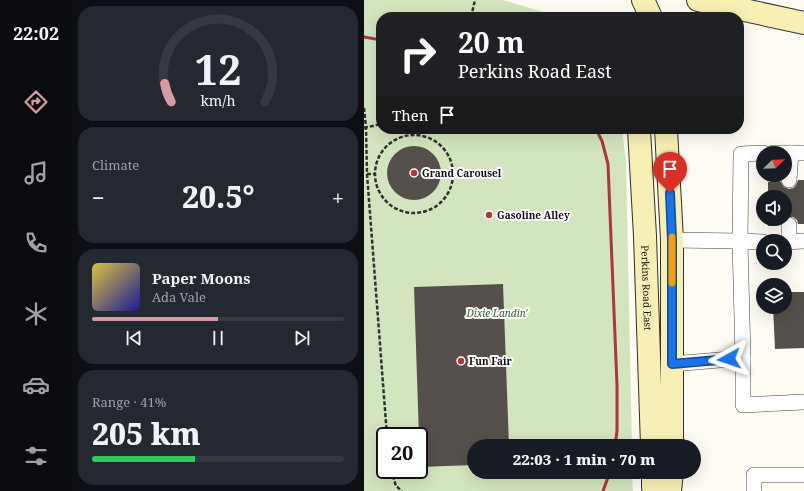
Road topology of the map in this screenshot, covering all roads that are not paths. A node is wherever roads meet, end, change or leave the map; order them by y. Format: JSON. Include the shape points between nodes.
{"nodes":[{"id":1,"x":635,"y":0,"type":"edge"},
{"id":2,"x":643,"y":0,"type":"edge"},
{"id":3,"x":698,"y":0,"type":"edge"},
{"id":4,"x":634,"y":12,"type":"edge"},
{"id":5,"x":649,"y":12,"type":"edge"},
{"id":6,"x":804,"y":23,"type":"edge"},
{"id":7,"x":639,"y":134,"type":"edge"},
{"id":8,"x":666,"y":134,"type":"edge"},
{"id":9,"x":756,"y":153,"type":"edge"},
{"id":10,"x":797,"y":153,"type":"edge"},
{"id":11,"x":792,"y":170,"type":"edge"},
{"id":12,"x":672,"y":240,"type":"junction"},
{"id":13,"x":740,"y":241,"type":"junction"},
{"id":14,"x":756,"y":242,"type":"edge"},
{"id":15,"x":792,"y":242,"type":"edge"},
{"id":16,"x":804,"y":242,"type":"edge"},
{"id":17,"x":743,"y":358,"type":"junction"},
{"id":18,"x":672,"y":364,"type":"junction"},
{"id":19,"x":804,"y":402,"type":"edge"},
{"id":20,"x":652,"y":439,"type":"edge"},
{"id":21,"x":672,"y":439,"type":"edge"},
{"id":22,"x":804,"y":475,"type":"edge"},
{"id":23,"x":653,"y":479,"type":"edge"},
{"id":24,"x":671,"y":479,"type":"edge"},
{"id":25,"x":655,"y":491,"type":"edge"},
{"id":26,"x":670,"y":491,"type":"edge"},
{"id":27,"x":754,"y":491,"type":"edge"}],
"edges":[{"from":1,"to":4,"type":"street"},
{"from":2,"to":5,"type":"street"},
{"from":3,"to":6,"type":"street"},
{"from":7,"to":20,"type":"street","name":"Perkins Road East"},
{"from":8,"to":12,"type":"street"},
{"from":9,"to":13,"type":"lane","via":[[741,154]]},
{"from":10,"to":11,"type":"lane"},
{"from":12,"to":13,"type":"lane"},
{"from":12,"to":18,"type":"street"},
{"from":13,"to":14,"type":"lane"},
{"from":13,"to":17,"type":"lane"},
{"from":15,"to":16,"type":"lane"},
{"from":17,"to":18,"type":"lane"},
{"from":17,"to":19,"type":"lane","via":[[743,405]]},
{"from":18,"to":21,"type":"street"},
{"from":22,"to":27,"type":"lane","via":[[754,475]]},
{"from":23,"to":25,"type":"street"},
{"from":24,"to":26,"type":"street"}]}
